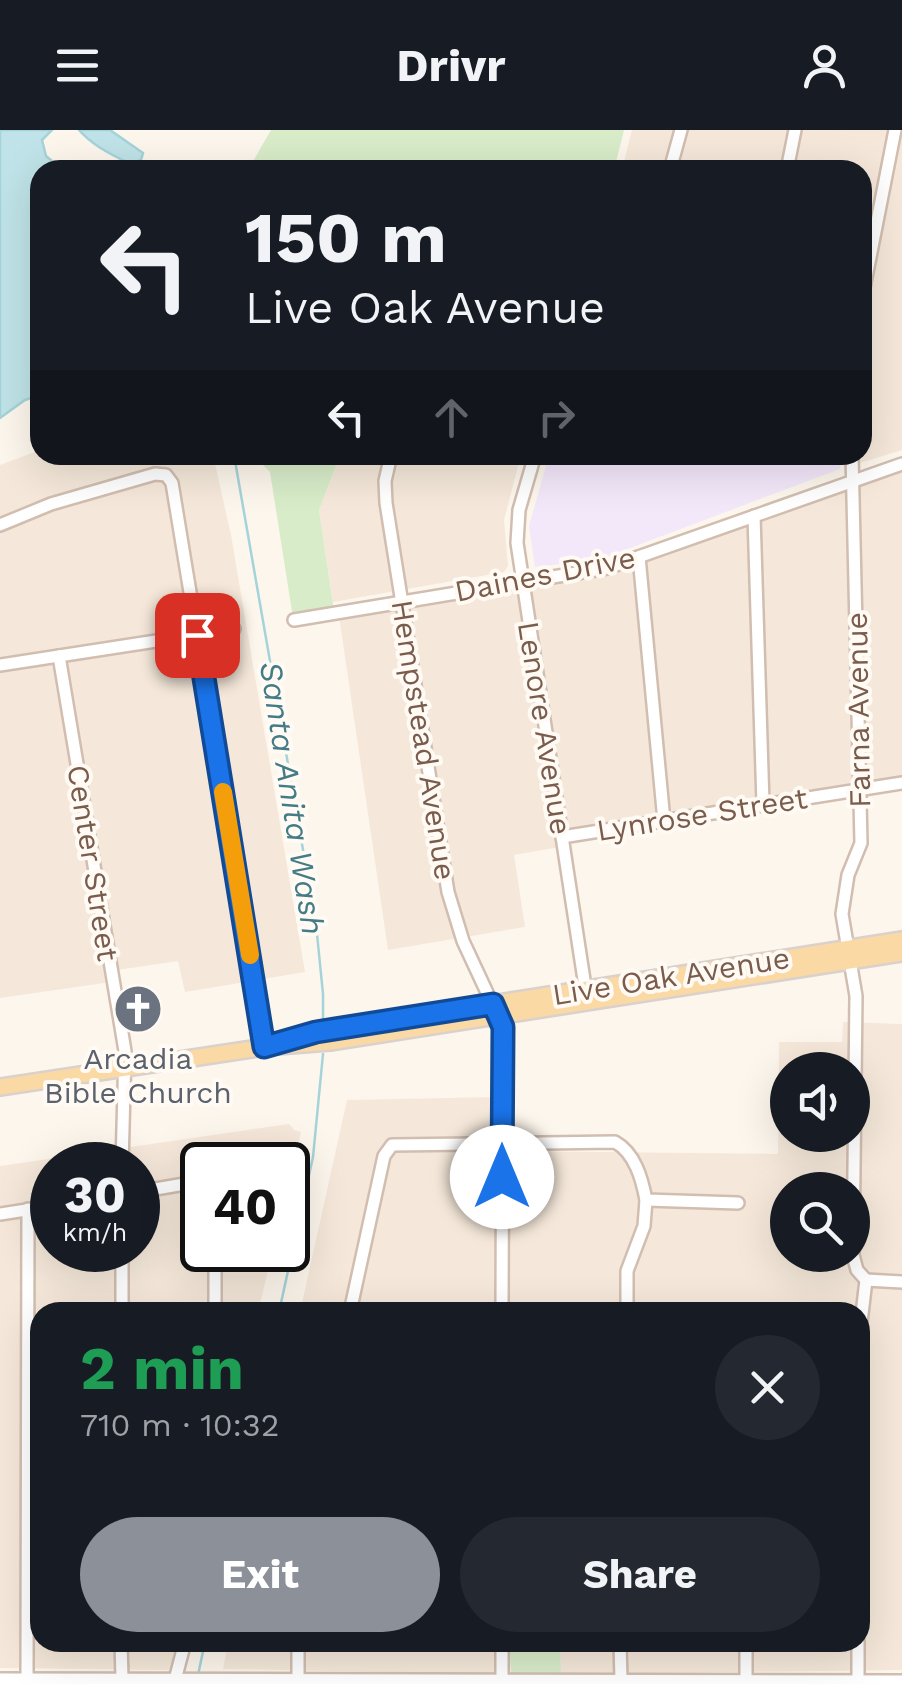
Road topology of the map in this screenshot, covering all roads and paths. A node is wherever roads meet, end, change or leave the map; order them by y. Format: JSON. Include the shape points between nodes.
{"nodes":[{"id":1,"x":681,"y":130,"type":"edge"},
{"id":2,"x":795,"y":130,"type":"edge"},
{"id":3,"x":895,"y":130,"type":"edge"},
{"id":4,"x":673,"y":160,"type":"edge"},
{"id":5,"x":789,"y":160,"type":"edge"},
{"id":6,"x":872,"y":247,"type":"edge"},
{"id":7,"x":902,"y":464,"type":"edge"},
{"id":8,"x":389,"y":465,"type":"edge"},
{"id":9,"x":533,"y":465,"type":"edge"},
{"id":10,"x":852,"y":465,"type":"edge"},
{"id":11,"x":852,"y":480,"type":"junction"},
{"id":12,"x":754,"y":516,"type":"junction"},
{"id":13,"x":0,"y":525,"type":"edge"},
{"id":14,"x":639,"y":557,"type":"junction"},
{"id":15,"x":522,"y":581,"type":"junction"},
{"id":16,"x":402,"y":601,"type":"junction"},
{"id":17,"x":294,"y":620,"type":"dead end"},
{"id":18,"x":234,"y":629,"type":"dead end"},
{"id":19,"x":197,"y":635,"type":"junction"},
{"id":20,"x":60,"y":656,"type":"junction"},
{"id":21,"x":0,"y":665,"type":"edge"},
{"id":22,"x":902,"y":783,"type":"edge"},
{"id":23,"x":860,"y":789,"type":"junction"},
{"id":24,"x":762,"y":804,"type":"junction"},
{"id":25,"x":664,"y":820,"type":"junction"},
{"id":26,"x":562,"y":837,"type":"junction"},
{"id":27,"x":902,"y":940,"type":"edge"},
{"id":28,"x":902,"y":953,"type":"edge"},
{"id":29,"x":848,"y":955,"type":"junction"},
{"id":30,"x":586,"y":996,"type":"junction"},
{"id":31,"x":496,"y":1010,"type":"junction"},
{"id":32,"x":264,"y":1047,"type":"junction"},
{"id":33,"x":124,"y":1069,"type":"junction"},
{"id":34,"x":1,"y":1084,"type":"edge"},
{"id":35,"x":122,"y":1142,"type":"edge"},
{"id":36,"x":502,"y":1143,"type":"junction"},
{"id":37,"x":646,"y":1200,"type":"junction"},
{"id":38,"x":738,"y":1203,"type":"dead end"},
{"id":39,"x":28,"y":1209,"type":"joint"},
{"id":40,"x":0,"y":1214,"type":"edge"},
{"id":41,"x":122,"y":1272,"type":"edge"},
{"id":42,"x":215,"y":1272,"type":"edge"},
{"id":43,"x":866,"y":1280,"type":"junction"},
{"id":44,"x":902,"y":1282,"type":"edge"},
{"id":45,"x":122,"y":1302,"type":"edge"},
{"id":46,"x":215,"y":1302,"type":"edge"},
{"id":47,"x":352,"y":1302,"type":"edge"},
{"id":48,"x":502,"y":1302,"type":"edge"},
{"id":49,"x":627,"y":1302,"type":"edge"},
{"id":50,"x":863,"y":1302,"type":"edge"},
{"id":51,"x":122,"y":1652,"type":"edge"},
{"id":52,"x":182,"y":1652,"type":"edge"},
{"id":53,"x":298,"y":1652,"type":"edge"},
{"id":54,"x":502,"y":1652,"type":"edge"},
{"id":55,"x":620,"y":1652,"type":"edge"},
{"id":56,"x":746,"y":1652,"type":"edge"},
{"id":57,"x":858,"y":1652,"type":"edge"},
{"id":58,"x":0,"y":1679,"type":"edge"},
{"id":59,"x":27,"y":1679,"type":"junction"},
{"id":60,"x":122,"y":1680,"type":"junction"},
{"id":61,"x":175,"y":1680,"type":"junction"},
{"id":62,"x":298,"y":1680,"type":"junction"},
{"id":63,"x":620,"y":1680,"type":"junction"},
{"id":64,"x":746,"y":1681,"type":"junction"},
{"id":65,"x":902,"y":1681,"type":"edge"},
{"id":66,"x":252,"y":1682,"type":"edge"},
{"id":67,"x":344,"y":1682,"type":"edge"},
{"id":68,"x":502,"y":1682,"type":"edge"},
{"id":69,"x":713,"y":1682,"type":"edge"},
{"id":70,"x":858,"y":1682,"type":"junction"}],
"edges":[{"from":1,"to":4,"type":"street"},
{"from":2,"to":5,"type":"street"},
{"from":3,"to":6,"type":"street"},
{"from":7,"to":11,"type":"street","name":"Daines Drive"},
{"from":8,"to":16,"type":"street","name":"Hempstead Avenue","via":[[386,503]]},
{"from":9,"to":15,"type":"street","name":"Lenore Avenue","via":[[519,510]]},
{"from":10,"to":11,"type":"street","name":"Farna Avenue"},
{"from":11,"to":12,"type":"street","name":"Daines Drive"},
{"from":11,"to":23,"type":"street","name":"Farna Avenue"},
{"from":12,"to":14,"type":"street","name":"Daines Drive"},
{"from":12,"to":24,"type":"street"},
{"from":13,"to":19,"type":"street","via":[[51,504],[166,475]]},
{"from":14,"to":15,"type":"street","name":"Daines Drive"},
{"from":14,"to":25,"type":"street"},
{"from":15,"to":16,"type":"street","name":"Daines Drive"},
{"from":15,"to":26,"type":"street","name":"Lenore Avenue"},
{"from":16,"to":17,"type":"street","name":"Daines Drive"},
{"from":16,"to":31,"type":"street","name":"Hempstead Avenue","via":[[451,906]]},
{"from":18,"to":19,"type":"street"},
{"from":19,"to":20,"type":"street"},
{"from":19,"to":32,"type":"street"},
{"from":20,"to":21,"type":"street"},
{"from":20,"to":33,"type":"street","name":"Center Street"},
{"from":22,"to":23,"type":"street","name":"Lynrose Street"},
{"from":23,"to":24,"type":"street","name":"Lynrose Street"},
{"from":23,"to":29,"type":"street","name":"Farna Avenue","via":[[861,842],[843,896]]},
{"from":24,"to":25,"type":"street","name":"Lynrose Street"},
{"from":25,"to":26,"type":"street","name":"Lynrose Street"},
{"from":26,"to":30,"type":"street","name":"Lenore Avenue"},
{"from":27,"to":29,"type":"main road","name":"Live Oak Avenue"},
{"from":28,"to":29,"type":"main road","name":"Live Oak Avenue"},
{"from":29,"to":30,"type":"main road","name":"Live Oak Avenue"},
{"from":29,"to":43,"type":"street","name":"Farna Avenue","via":[[856,996],[852,1255]]},
{"from":30,"to":31,"type":"main road","name":"Live Oak Avenue"},
{"from":31,"to":32,"type":"main road","name":"Live Oak Avenue"},
{"from":31,"to":36,"type":"street","via":[[503,1027]]},
{"from":32,"to":33,"type":"main road","name":"Live Oak Avenue"},
{"from":33,"to":34,"type":"main road","name":"Live Oak Avenue"},
{"from":33,"to":35,"type":"street","name":"Center Street"},
{"from":36,"to":37,"type":"street","via":[[614,1142],[626,1148]]},
{"from":36,"to":47,"type":"street","via":[[392,1145],[384,1156]]},
{"from":36,"to":48,"type":"street"},
{"from":37,"to":38,"type":"street"},
{"from":37,"to":49,"type":"street","via":[[644,1226],[626,1271]]},
{"from":39,"to":40,"type":"street"},
{"from":39,"to":59,"type":"street"},
{"from":41,"to":45,"type":"street"},
{"from":42,"to":46,"type":"street"},
{"from":43,"to":44,"type":"street"},
{"from":43,"to":50,"type":"street"},
{"from":51,"to":60,"type":"street"},
{"from":52,"to":61,"type":"street"},
{"from":53,"to":62,"type":"street"},
{"from":54,"to":68,"type":"street"},
{"from":55,"to":63,"type":"street"},
{"from":56,"to":64,"type":"street"},
{"from":57,"to":70,"type":"street"},
{"from":58,"to":59,"type":"street"},
{"from":59,"to":60,"type":"street"},
{"from":60,"to":61,"type":"street"},
{"from":61,"to":66,"type":"street"},
{"from":62,"to":66,"type":"street"},
{"from":62,"to":67,"type":"street"},
{"from":63,"to":68,"type":"street"},
{"from":63,"to":69,"type":"street"},
{"from":64,"to":69,"type":"street"},
{"from":64,"to":70,"type":"street"},
{"from":65,"to":70,"type":"street"},
{"from":67,"to":68,"type":"street"}]}
